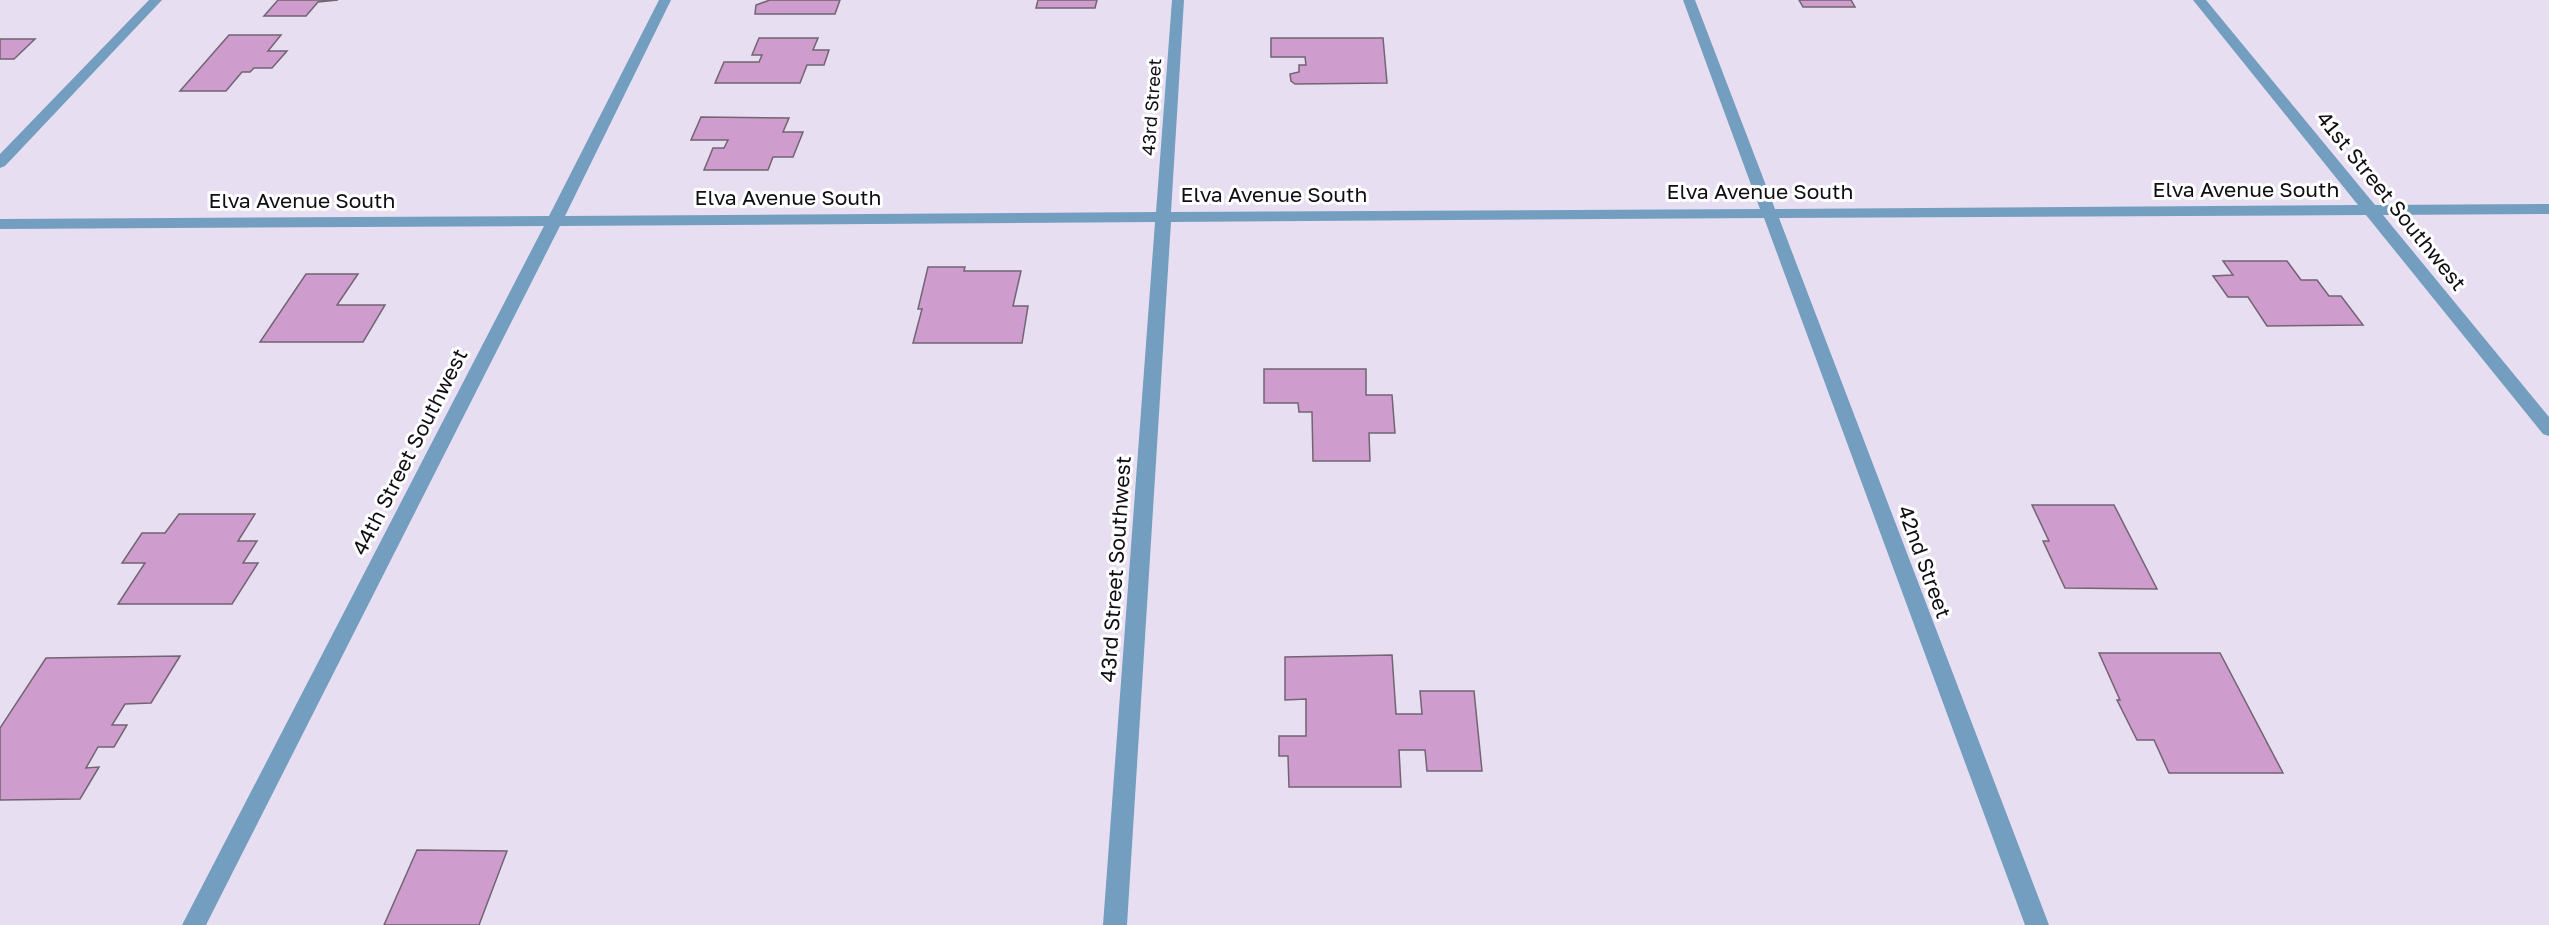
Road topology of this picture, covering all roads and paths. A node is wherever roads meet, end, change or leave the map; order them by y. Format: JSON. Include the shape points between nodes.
{"nodes":[{"id":1,"x":156,"y":0,"type":"edge"},
{"id":2,"x":665,"y":0,"type":"edge"},
{"id":3,"x":1178,"y":0,"type":"edge"},
{"id":4,"x":1689,"y":0,"type":"edge"},
{"id":5,"x":2199,"y":0,"type":"edge"},
{"id":6,"x":0,"y":164,"type":"edge"},
{"id":7,"x":2549,"y":209,"type":"edge"},
{"id":8,"x":2372,"y":210,"type":"junction"},
{"id":9,"x":1771,"y":213,"type":"junction"},
{"id":10,"x":1165,"y":217,"type":"junction"},
{"id":11,"x":555,"y":220,"type":"junction"},
{"id":12,"x":0,"y":224,"type":"edge"},
{"id":13,"x":2549,"y":429,"type":"edge"},
{"id":14,"x":194,"y":925,"type":"edge"},
{"id":15,"x":1115,"y":925,"type":"edge"},
{"id":16,"x":2037,"y":925,"type":"edge"}],
"edges":[{"from":1,"to":6,"type":"street"},
{"from":2,"to":11,"type":"street","name":"44th Street Southwest"},
{"from":3,"to":10,"type":"street","name":"43rd Street"},
{"from":4,"to":9,"type":"street","name":"42nd Street"},
{"from":5,"to":8,"type":"street","name":"41st Street Southwest"},
{"from":7,"to":8,"type":"street","name":"Elva Avenue South"},
{"from":8,"to":9,"type":"street","name":"Elva Avenue South"},
{"from":8,"to":13,"type":"street","name":"41st Street Southwest"},
{"from":9,"to":10,"type":"street","name":"Elva Avenue South"},
{"from":9,"to":16,"type":"street","name":"42nd Street"},
{"from":10,"to":11,"type":"street","name":"Elva Avenue South"},
{"from":10,"to":15,"type":"street","name":"43rd Street Southwest"},
{"from":11,"to":12,"type":"street","name":"Elva Avenue South"},
{"from":11,"to":14,"type":"street","name":"44th Street Southwest"}]}
